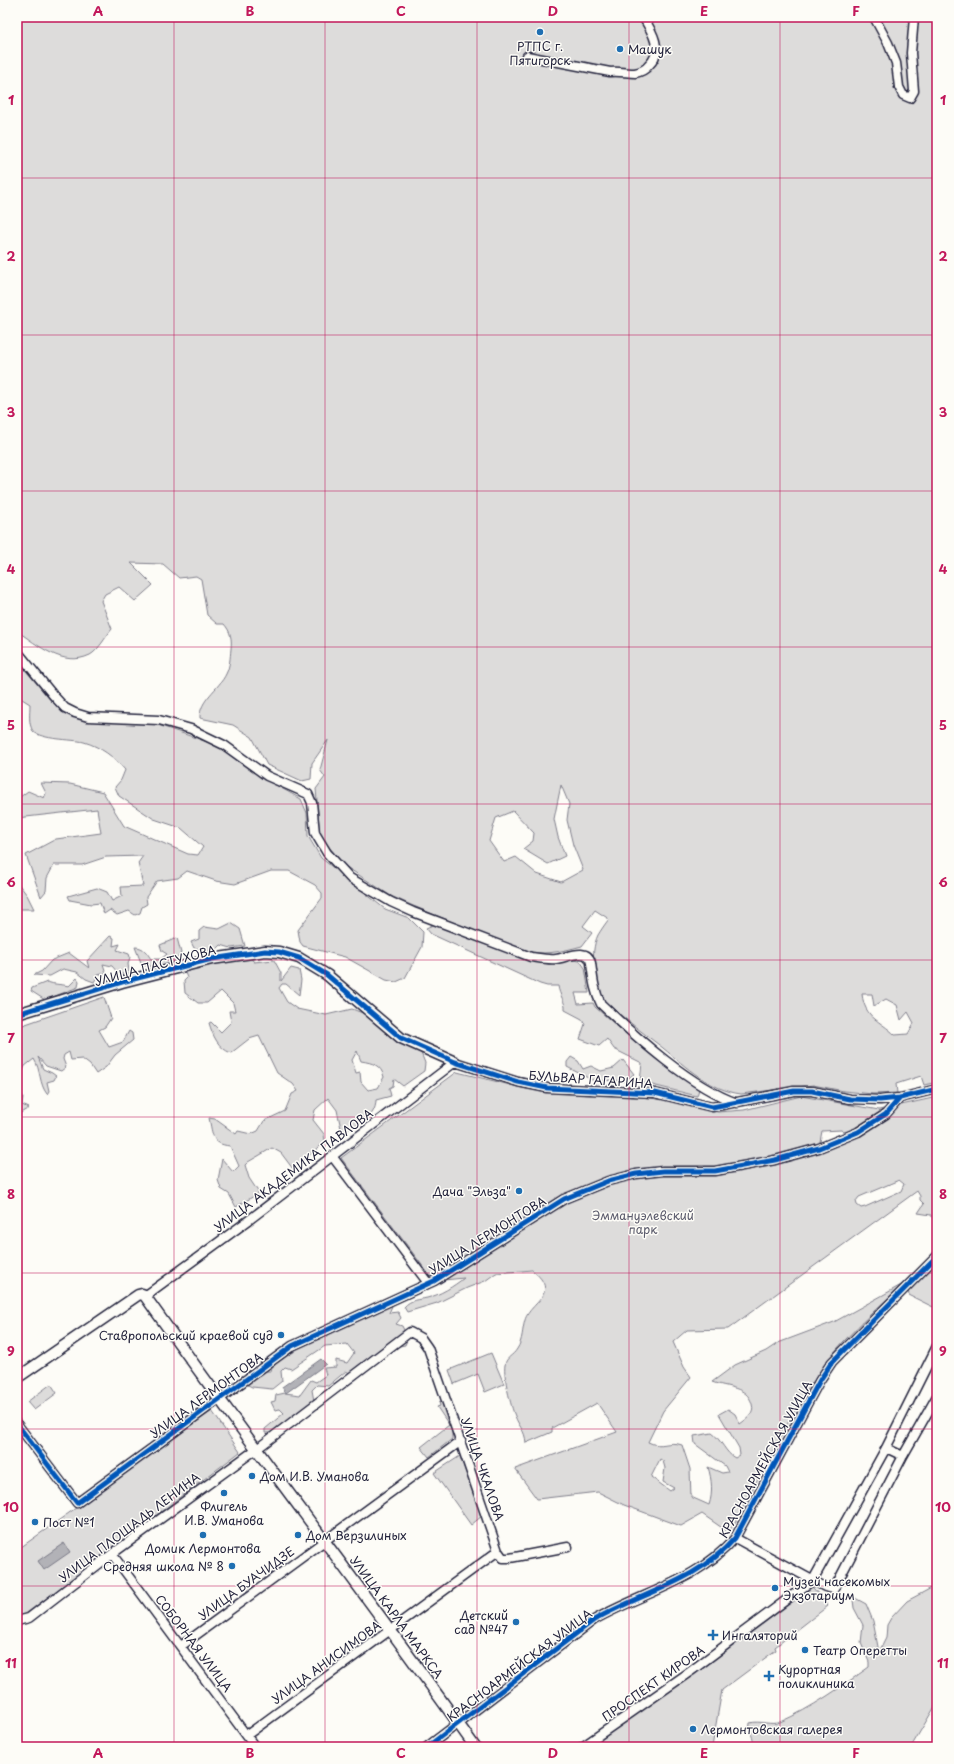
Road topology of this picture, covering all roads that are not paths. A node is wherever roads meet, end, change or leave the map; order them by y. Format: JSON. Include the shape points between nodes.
{"nodes":[{"id":1,"x":643,"y":17,"type":"edge"},
{"id":2,"x":874,"y":17,"type":"edge"},
{"id":3,"x":914,"y":17,"type":"edge"},
{"id":4,"x":527,"y":56,"type":"dead end"},
{"id":5,"x":17,"y":651,"type":"edge"},
{"id":6,"x":299,"y":958,"type":"joint"},
{"id":7,"x":17,"y":1014,"type":"edge"},
{"id":8,"x":455,"y":1062,"type":"junction"},
{"id":9,"x":937,"y":1089,"type":"edge"},
{"id":10,"x":900,"y":1098,"type":"junction"},
{"id":11,"x":737,"y":1103,"type":"junction"},
{"id":12,"x":332,"y":1156,"type":"junction"},
{"id":13,"x":937,"y":1256,"type":"edge"},
{"id":14,"x":428,"y":1283,"type":"junction"},
{"id":15,"x":142,"y":1296,"type":"junction"},
{"id":16,"x":937,"y":1346,"type":"edge"},
{"id":17,"x":17,"y":1378,"type":"edge"},
{"id":18,"x":937,"y":1396,"type":"edge"},
{"id":19,"x":218,"y":1399,"type":"junction"},
{"id":20,"x":17,"y":1424,"type":"edge"},
{"id":21,"x":461,"y":1441,"type":"junction"},
{"id":22,"x":886,"y":1448,"type":"junction"},
{"id":23,"x":255,"y":1449,"type":"junction"},
{"id":24,"x":903,"y":1456,"type":"junction"},
{"id":25,"x":735,"y":1538,"type":"junction"},
{"id":26,"x":324,"y":1540,"type":"junction"},
{"id":27,"x":568,"y":1548,"type":"dead end"},
{"id":28,"x":498,"y":1551,"type":"junction"},
{"id":29,"x":112,"y":1554,"type":"junction"},
{"id":30,"x":813,"y":1580,"type":"junction"},
{"id":31,"x":17,"y":1621,"type":"edge"},
{"id":32,"x":391,"y":1630,"type":"junction"},
{"id":33,"x":181,"y":1646,"type":"junction"},
{"id":34,"x":458,"y":1723,"type":"junction"},
{"id":35,"x":247,"y":1736,"type":"junction"},
{"id":36,"x":255,"y":1747,"type":"edge"},
{"id":37,"x":427,"y":1747,"type":"edge"},
{"id":38,"x":475,"y":1747,"type":"edge"},
{"id":39,"x":582,"y":1747,"type":"edge"}],
"edges":[{"from":1,"to":4,"type":"street","via":[[657,52],[652,62],[636,73],[610,72]]},
{"from":2,"to":3,"type":"street","via":[[896,63],[899,87],[903,95],[910,98],[914,91],[911,53]]},
{"from":5,"to":11,"type":"street","via":[[65,708],[75,713],[158,720],[192,729],[224,745],[267,776],[308,794],[312,803],[315,833],[327,853],[350,878],[391,902],[531,957],[556,959],[578,954],[586,956],[590,960],[595,993],[601,1004],[694,1081],[720,1097]]},
{"from":6,"to":7,"type":"street","name":"УЛИЦА ПАСТУХОВА","via":[[290,954],[265,951],[212,959],[122,982]]},
{"from":6,"to":8,"type":"street","name":"БУЛЬВАР ГАГАРИНА","via":[[327,975],[401,1038]]},
{"from":8,"to":11,"type":"street","name":"БУЛЬВАР ГАГАРИНА","via":[[518,1082],[547,1088],[655,1093],[712,1107]]},
{"from":8,"to":12,"type":"street","name":"УЛИЦА АКАДЕМИКА ПАВЛОВА"},
{"from":9,"to":10,"type":"street","name":"БУЛЬВАР ГАГАРИНА"},
{"from":10,"to":11,"type":"street","name":"БУЛЬВАР ГАГАРИНА","via":[[850,1100],[812,1091],[794,1091]]},
{"from":10,"to":14,"type":"street","name":"УЛИЦА ЛЕРМОНТОВА","via":[[886,1114],[858,1132],[819,1148],[775,1160],[715,1171],[664,1171],[608,1181],[564,1199],[448,1273]]},
{"from":12,"to":14,"type":"street"},
{"from":12,"to":15,"type":"street","name":"УЛИЦА АКАДЕМИКА ПАВЛОВА"},
{"from":13,"to":25,"type":"street","name":"КРАСНОАРМЕЙСКАЯ УЛИЦА","via":[[832,1362]]},
{"from":14,"to":19,"type":"street","name":"УЛИЦА ЛЕРМОНТОВА","via":[[292,1346]]},
{"from":15,"to":17,"type":"street","name":"УЛИЦА АКАДЕМИКА ПАВЛОВА"},
{"from":15,"to":19,"type":"street","name":"УЛИЦА КАРЛА МАРКСА"},
{"from":16,"to":22,"type":"street","name":"ПРОСПЕКТ КИРОВА"},
{"from":18,"to":24,"type":"street"},
{"from":19,"to":20,"type":"street","name":"УЛИЦА ЛЕРМОНТОВА","via":[[77,1503]]},
{"from":19,"to":23,"type":"street","name":"УЛИЦА КАРЛА МАРКСА"},
{"from":21,"to":23,"type":"street","name":"УЛИЦА ЧКАЛОВА","via":[[428,1348],[421,1338],[410,1332]]},
{"from":21,"to":26,"type":"street","name":"УЛИЦА БУАЧИДЗЕ"},
{"from":21,"to":28,"type":"street","name":"УЛИЦА ЧКАЛОВА"},
{"from":22,"to":24,"type":"street"},
{"from":22,"to":30,"type":"street","name":"ПРОСПЕКТ КИРОВА"},
{"from":23,"to":26,"type":"street","name":"УЛИЦА КАРЛА МАРКСА"},
{"from":23,"to":29,"type":"street","name":"УЛИЦА ПЛОЩАДЬ ЛЕНИНА"},
{"from":24,"to":30,"type":"street","via":[[838,1584],[834,1589],[829,1589]]},
{"from":25,"to":30,"type":"street","name":"КРАСНОАРМЕЙСКАЯ УЛИЦА"},
{"from":25,"to":34,"type":"street","name":"КРАСНОАРМЕЙСКАЯ УЛИЦА","via":[[711,1561],[690,1576],[611,1610],[594,1620]]},
{"from":26,"to":32,"type":"street","name":"УЛИЦА КАРЛА МАРКСА"},
{"from":26,"to":33,"type":"street","name":"УЛИЦА БУАЧИДЗЕ"},
{"from":27,"to":28,"type":"street","via":[[510,1558],[503,1558]]},
{"from":28,"to":32,"type":"street","name":"УЛИЦА АНИСИМОВА"},
{"from":29,"to":31,"type":"street","name":"УЛИЦА ПЛОЩАДЬ ЛЕНИНА","via":[[29,1618]]},
{"from":29,"to":33,"type":"street","name":"СОБОРНАЯ УЛИЦА"},
{"from":30,"to":39,"type":"street","name":"ПРОСПЕКТ КИРОВА","via":[[691,1671]]},
{"from":32,"to":34,"type":"street","name":"УЛИЦА КАРЛА МАРКСА"},
{"from":32,"to":35,"type":"street","name":"УЛИЦА АНИСИМОВА"},
{"from":33,"to":35,"type":"street","name":"СОБОРНАЯ УЛИЦА"},
{"from":34,"to":37,"type":"street","name":"КРАСНОАРМЕЙСКАЯ УЛИЦА"},
{"from":34,"to":38,"type":"street","name":"УЛИЦА КАРЛА МАРКСА"},
{"from":35,"to":36,"type":"street","name":"СОБОРНАЯ УЛИЦА"}]}
